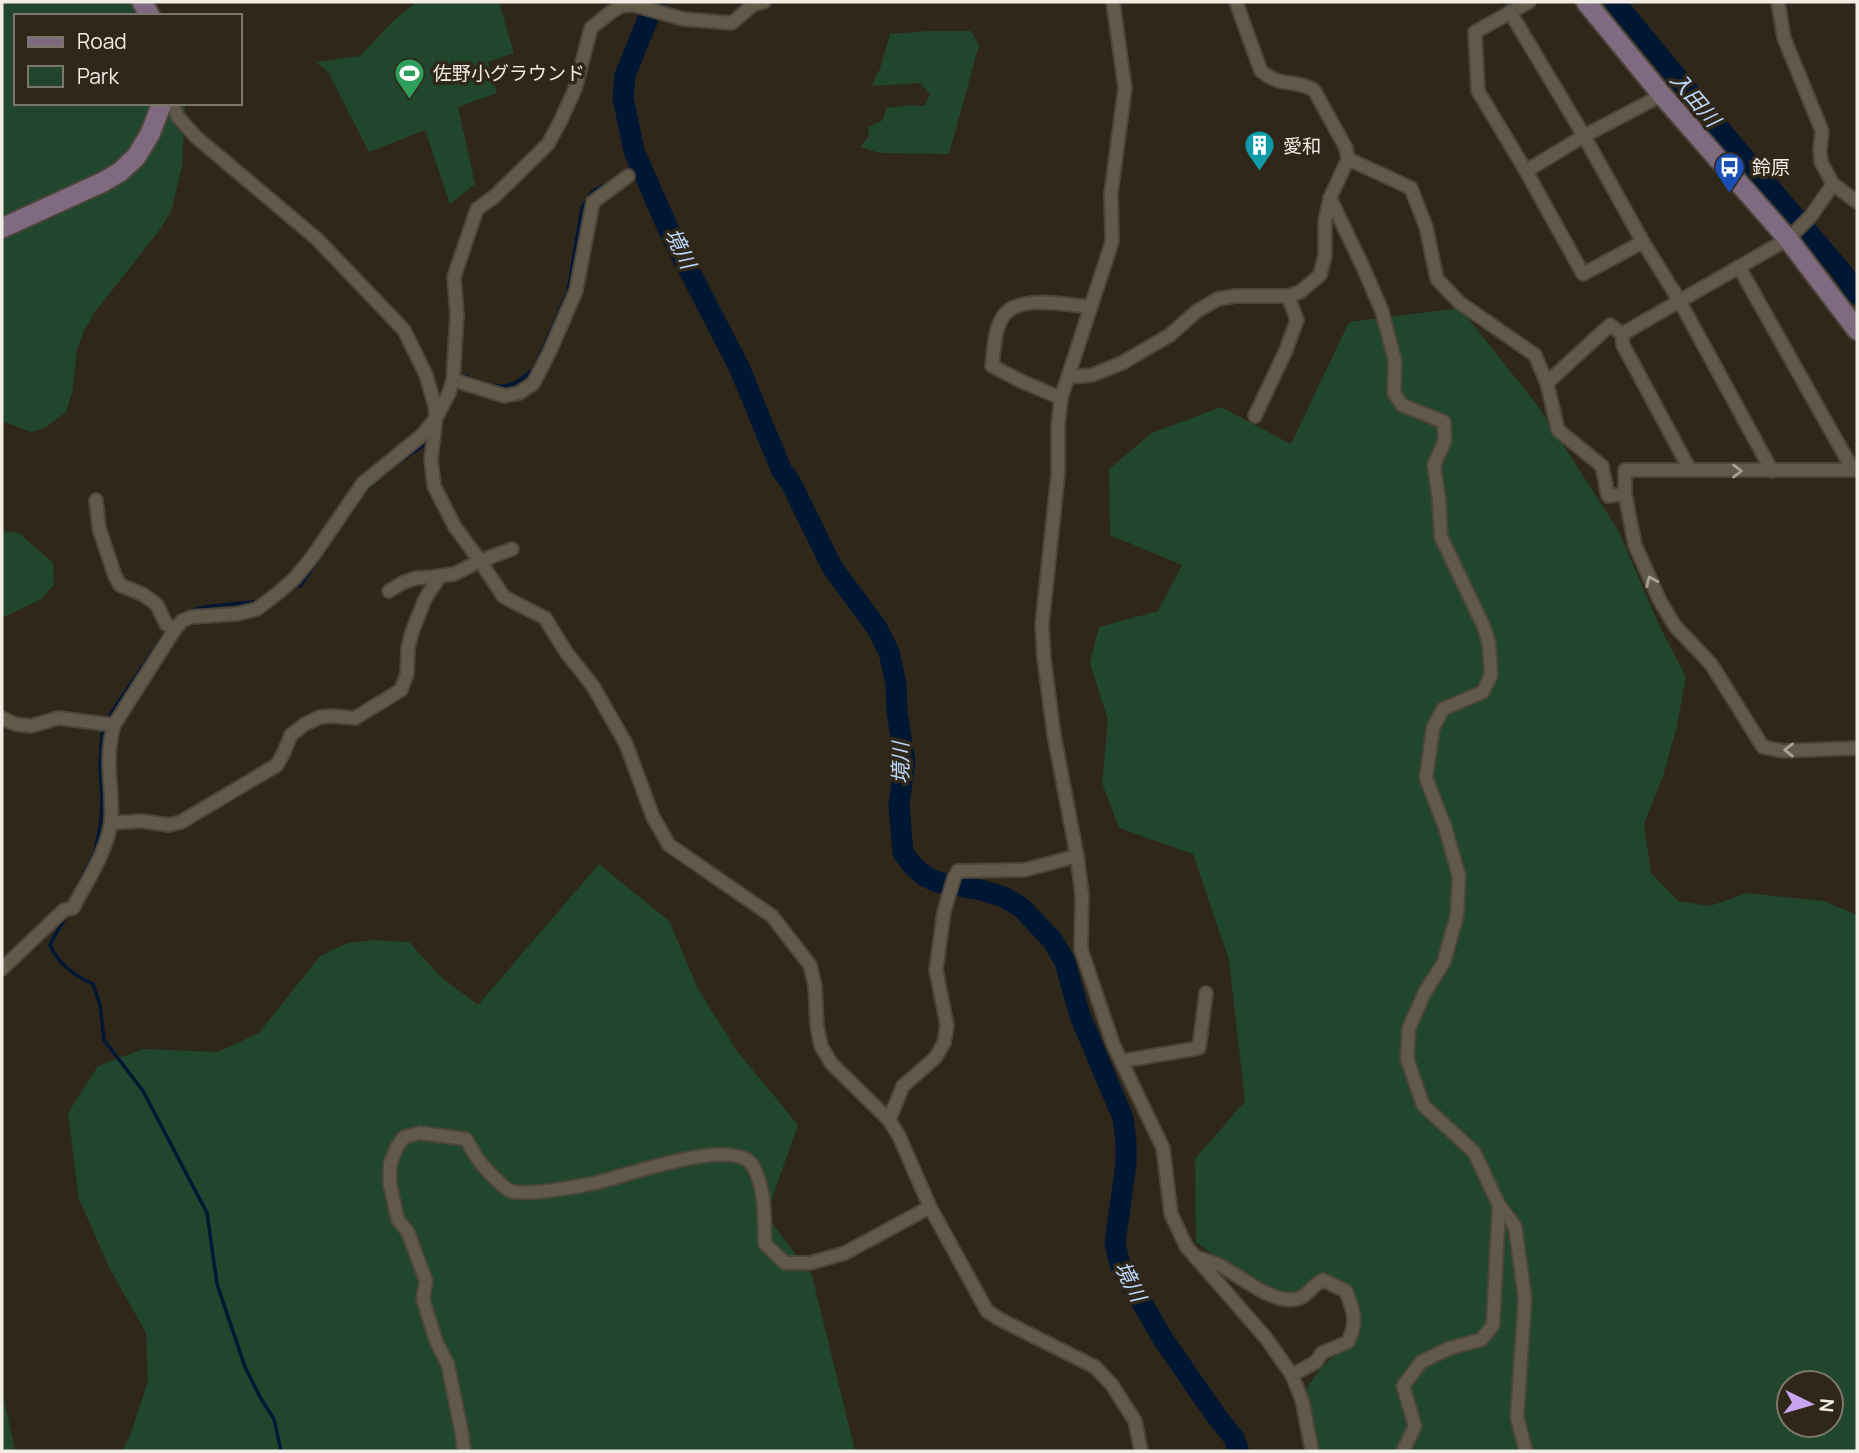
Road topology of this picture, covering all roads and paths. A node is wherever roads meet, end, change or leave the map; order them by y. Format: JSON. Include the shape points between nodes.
{"nodes":[{"id":1,"x":764,"y":2,"type":"edge"},
{"id":2,"x":1113,"y":2,"type":"edge"},
{"id":3,"x":1236,"y":2,"type":"edge"},
{"id":4,"x":1529,"y":2,"type":"edge"},
{"id":5,"x":1586,"y":2,"type":"edge"},
{"id":6,"x":1778,"y":2,"type":"edge"},
{"id":7,"x":625,"y":4,"type":"edge"},
{"id":8,"x":1510,"y":12,"type":"junction"},
{"id":9,"x":1662,"y":95,"type":"junction"},
{"id":10,"x":161,"y":105,"type":"edge"},
{"id":11,"x":173,"y":105,"type":"edge"},
{"id":12,"x":1584,"y":136,"type":"junction"},
{"id":13,"x":1348,"y":159,"type":"junction"},
{"id":14,"x":1526,"y":171,"type":"junction"},
{"id":15,"x":628,"y":176,"type":"dead end"},
{"id":16,"x":1833,"y":184,"type":"junction"},
{"id":17,"x":1330,"y":198,"type":"junction"},
{"id":18,"x":1857,"y":202,"type":"edge"},
{"id":19,"x":2,"y":228,"type":"edge"},
{"id":20,"x":1793,"y":234,"type":"junction"},
{"id":21,"x":1643,"y":242,"type":"junction"},
{"id":22,"x":1739,"y":267,"type":"junction"},
{"id":23,"x":1288,"y":296,"type":"junction"},
{"id":24,"x":1679,"y":300,"type":"junction"},
{"id":25,"x":1091,"y":306,"type":"junction"},
{"id":26,"x":1857,"y":330,"type":"edge"},
{"id":27,"x":1622,"y":334,"type":"junction"},
{"id":28,"x":1069,"y":377,"type":"junction"},
{"id":29,"x":453,"y":380,"type":"junction"},
{"id":30,"x":1547,"y":383,"type":"junction"},
{"id":31,"x":1061,"y":398,"type":"junction"},
{"id":32,"x":1255,"y":416,"type":"dead end"},
{"id":33,"x":436,"y":418,"type":"junction"},
{"id":34,"x":1690,"y":470,"type":"junction"},
{"id":35,"x":1855,"y":470,"type":"edge"},
{"id":36,"x":1772,"y":471,"type":"junction"},
{"id":37,"x":1625,"y":494,"type":"junction"},
{"id":38,"x":96,"y":500,"type":"dead end"},
{"id":39,"x":512,"y":549,"type":"dead end"},
{"id":40,"x":480,"y":561,"type":"junction"},
{"id":41,"x":440,"y":576,"type":"junction"},
{"id":42,"x":389,"y":591,"type":"dead end"},
{"id":43,"x":171,"y":627,"type":"junction"},
{"id":44,"x":2,"y":718,"type":"edge"},
{"id":45,"x":109,"y":724,"type":"junction"},
{"id":46,"x":1857,"y":748,"type":"edge"},
{"id":47,"x":111,"y":823,"type":"junction"},
{"id":48,"x":1077,"y":856,"type":"junction"},
{"id":49,"x":2,"y":969,"type":"edge"},
{"id":50,"x":1206,"y":993,"type":"dead end"},
{"id":51,"x":1122,"y":1061,"type":"junction"},
{"id":52,"x":889,"y":1121,"type":"junction"},
{"id":53,"x":1499,"y":1205,"type":"junction"},
{"id":54,"x":930,"y":1207,"type":"junction"},
{"id":55,"x":1195,"y":1257,"type":"junction"},
{"id":56,"x":1292,"y":1375,"type":"junction"},
{"id":57,"x":464,"y":1451,"type":"edge"},
{"id":58,"x":1141,"y":1451,"type":"edge"},
{"id":59,"x":1312,"y":1451,"type":"edge"},
{"id":60,"x":1403,"y":1451,"type":"edge"},
{"id":61,"x":1525,"y":1451,"type":"edge"}],
"edges":[{"from":1,"to":7,"type":"street","via":[[733,23],[683,19]]},
{"from":2,"to":25,"type":"street","via":[[1125,88],[1111,193],[1112,242]]},
{"from":3,"to":13,"type":"street","via":[[1261,71],[1279,82],[1314,90]]},
{"from":4,"to":8,"type":"street"},
{"from":5,"to":9,"type":"street"},
{"from":6,"to":16,"type":"street","via":[[1784,38],[1822,131],[1821,162]]},
{"from":7,"to":29,"type":"street","via":[[591,28],[575,89],[548,144],[477,209],[454,277]]},
{"from":8,"to":12,"type":"street"},
{"from":8,"to":14,"type":"street","via":[[1475,32],[1478,91]]},
{"from":9,"to":12,"type":"street"},
{"from":9,"to":20,"type":"street"},
{"from":10,"to":19,"type":"street","via":[[136,157],[120,172]]},
{"from":11,"to":33,"type":"street","via":[[196,137],[317,239],[404,330],[426,375]]},
{"from":12,"to":14,"type":"street"},
{"from":12,"to":21,"type":"street"},
{"from":13,"to":17,"type":"street"},
{"from":13,"to":30,"type":"street","via":[[1411,188],[1426,227],[1437,279],[1460,303],[1535,355]]},
{"from":14,"to":21,"type":"street","via":[[1583,274]]},
{"from":15,"to":29,"type":"street","via":[[593,202],[576,291],[533,384],[505,396]]},
{"from":16,"to":18,"type":"street"},
{"from":16,"to":20,"type":"street"},
{"from":17,"to":23,"type":"street","via":[[1320,275]]},
{"from":17,"to":53,"type":"street","via":[[1382,312],[1395,361],[1394,393],[1402,405],[1444,422],[1445,440],[1434,465],[1441,537],[1489,644],[1491,675],[1483,692],[1443,709],[1433,728],[1426,778],[1459,876],[1457,915],[1444,962],[1409,1028],[1407,1058],[1423,1105],[1474,1152]]},
{"from":20,"to":22,"type":"street"},
{"from":20,"to":26,"type":"street"},
{"from":21,"to":24,"type":"street"},
{"from":22,"to":24,"type":"street"},
{"from":22,"to":35,"type":"street"},
{"from":23,"to":28,"type":"street","via":[[1218,299],[1122,363],[1092,375]]},
{"from":23,"to":32,"type":"street","via":[[1297,320]]},
{"from":24,"to":27,"type":"street"},
{"from":24,"to":36,"type":"street"},
{"from":25,"to":28,"type":"street"},
{"from":25,"to":31,"type":"street","via":[[1028,302],[1014,306],[1002,317],[995,337],[992,366]]},
{"from":27,"to":30,"type":"street","via":[[1610,325]]},
{"from":27,"to":34,"type":"street","via":[[1623,345]]},
{"from":28,"to":31,"type":"street"},
{"from":29,"to":33,"type":"street"},
{"from":30,"to":37,"type":"street","via":[[1558,430],[1602,466],[1608,496]]},
{"from":31,"to":48,"type":"street","via":[[1042,625],[1054,735]]},
{"from":33,"to":40,"type":"street","via":[[431,459],[434,486],[455,527]]},
{"from":33,"to":43,"type":"street","via":[[363,483],[313,556],[278,593],[257,609],[191,617]]},
{"from":34,"to":36,"type":"street","one_way":true},
{"from":34,"to":37,"type":"street","via":[[1625,470]]},
{"from":35,"to":36,"type":"street"},
{"from":46,"to":37,"type":"street","one_way":true,"via":[[1783,751],[1763,747],[1711,664],[1675,626],[1660,601],[1636,545]]},
{"from":38,"to":43,"type":"street","via":[[99,528],[115,576],[120,584],[157,606]]},
{"from":39,"to":40,"type":"street"},
{"from":40,"to":41,"type":"street"},
{"from":40,"to":52,"type":"street","via":[[504,597],[545,618],[593,686],[626,744],[653,817],[669,845],[772,916],[810,964],[821,1046],[831,1063]]},
{"from":41,"to":42,"type":"street","via":[[416,578]]},
{"from":41,"to":47,"type":"street","via":[[412,632],[401,690],[355,718],[320,717],[305,724],[291,736],[276,765],[181,822]]},
{"from":43,"to":45,"type":"street"},
{"from":44,"to":45,"type":"street","via":[[31,726],[58,718]]},
{"from":45,"to":47,"type":"street"},
{"from":47,"to":49,"type":"street","via":[[102,852],[68,909]]},
{"from":48,"to":51,"type":"street","via":[[1081,949]]},
{"from":48,"to":52,"type":"street","via":[[1024,870],[958,871],[944,912],[936,970],[947,1026],[944,1043],[935,1058],[903,1086]]},
{"from":50,"to":51,"type":"street","via":[[1199,1048]]},
{"from":51,"to":55,"type":"street","via":[[1163,1148],[1171,1214]]},
{"from":52,"to":54,"type":"street"},
{"from":53,"to":60,"type":"street","via":[[1493,1325],[1481,1340],[1421,1362],[1402,1386],[1415,1426]]},
{"from":53,"to":61,"type":"street","via":[[1516,1226],[1525,1298],[1517,1417]]},
{"from":54,"to":57,"type":"street","via":[[845,1253],[810,1263],[785,1263],[765,1244],[764,1198],[752,1164],[743,1158],[696,1156],[595,1183],[542,1192],[509,1191],[483,1168],[466,1139],[420,1133],[404,1137],[390,1164],[390,1185],[398,1220],[408,1231],[426,1281],[423,1299],[448,1365]]},
{"from":54,"to":58,"type":"street","via":[[987,1311],[1095,1367],[1135,1421]]},
{"from":55,"to":56,"type":"street"},
{"from":55,"to":56,"type":"street","via":[[1284,1300],[1302,1297],[1324,1280],[1346,1291],[1355,1327],[1348,1342],[1322,1353],[1316,1362]]},
{"from":56,"to":59,"type":"street"}]}
